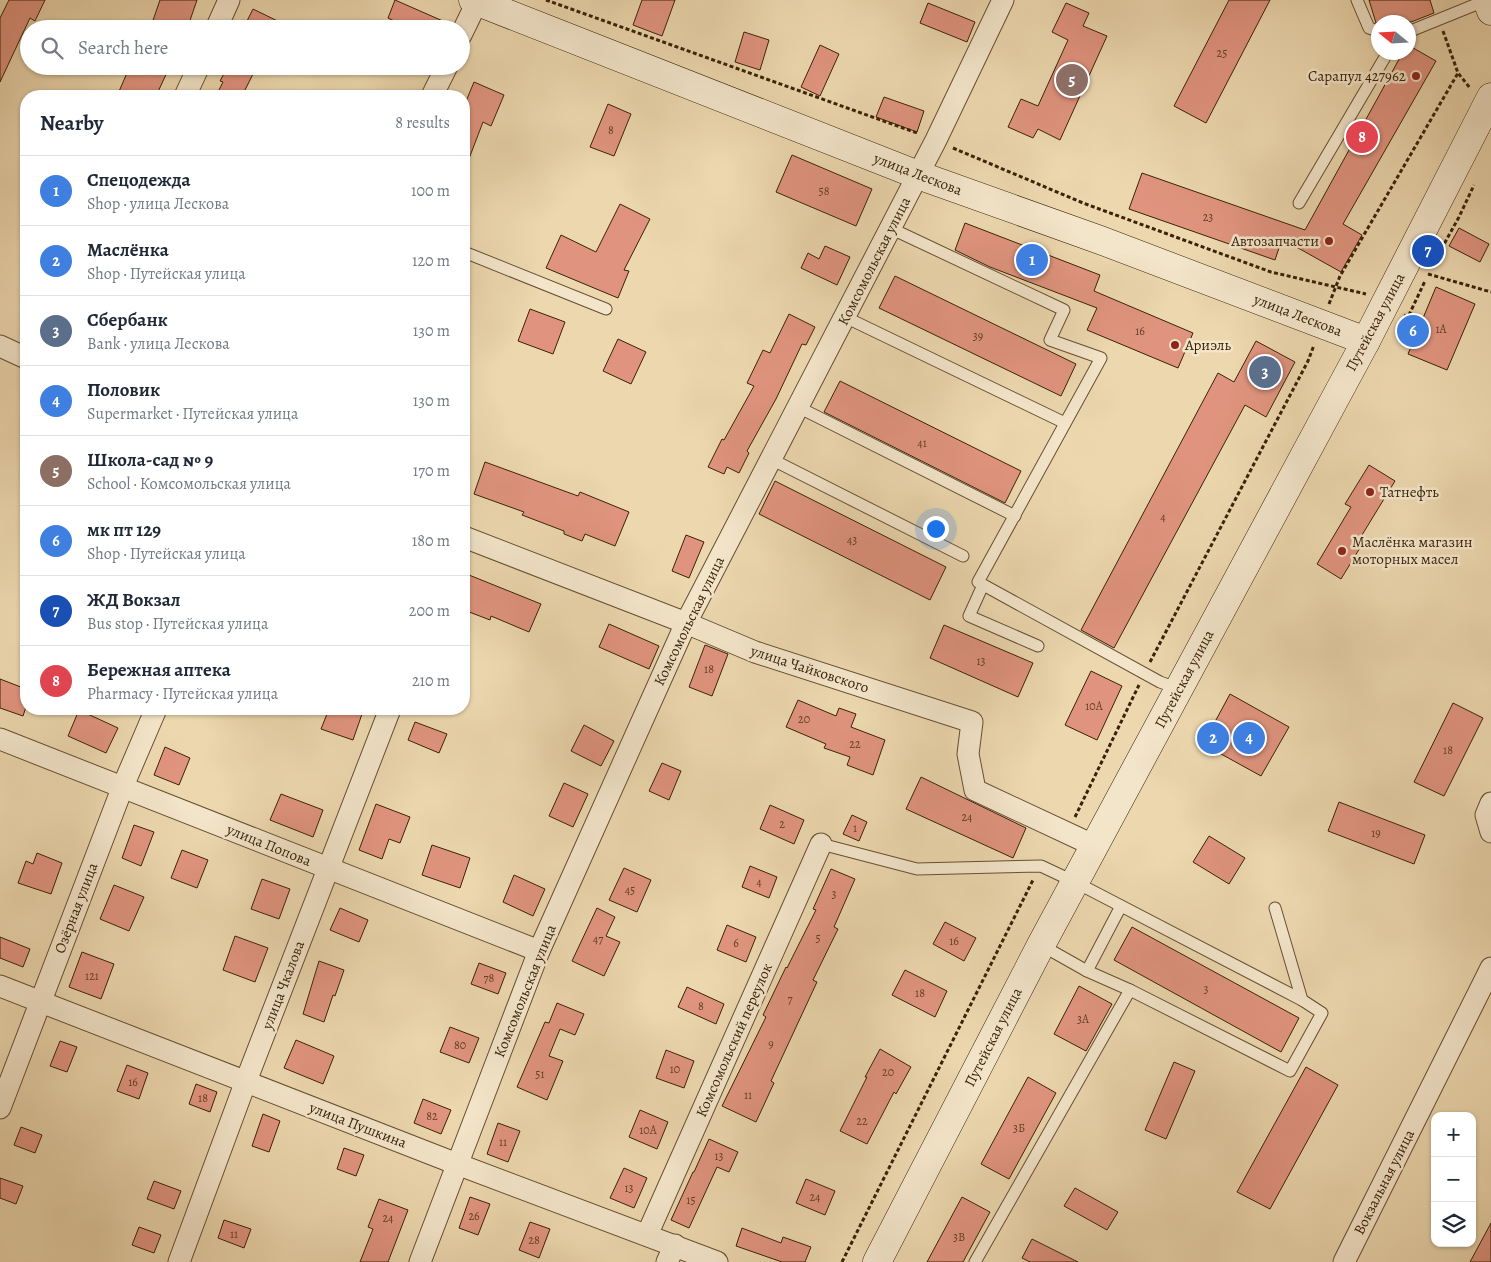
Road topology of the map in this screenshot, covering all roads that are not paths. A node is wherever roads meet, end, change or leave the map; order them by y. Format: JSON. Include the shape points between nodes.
{"nodes":[{"id":1,"x":229,"y":0,"type":"edge"},
{"id":2,"x":1003,"y":0,"type":"edge"},
{"id":3,"x":1357,"y":0,"type":"edge"},
{"id":4,"x":1487,"y":0,"type":"edge"},
{"id":5,"x":476,"y":1,"type":"edge"},
{"id":6,"x":1491,"y":11,"type":"edge"},
{"id":7,"x":220,"y":20,"type":"edge"},
{"id":8,"x":468,"y":20,"type":"edge"},
{"id":9,"x":1416,"y":28,"type":"edge"},
{"id":10,"x":1371,"y":29,"type":"edge"},
{"id":11,"x":1383,"y":60,"type":"edge"},
{"id":12,"x":195,"y":75,"type":"edge"},
{"id":13,"x":442,"y":75,"type":"edge"},
{"id":14,"x":188,"y":90,"type":"edge"},
{"id":15,"x":435,"y":90,"type":"edge"},
{"id":16,"x":1489,"y":102,"type":"edge"},
{"id":17,"x":918,"y":174,"type":"junction"},
{"id":18,"x":1299,"y":203,"type":"dead end"},
{"id":19,"x":890,"y":228,"type":"junction"},
{"id":20,"x":470,"y":254,"type":"edge"},
{"id":21,"x":606,"y":309,"type":"dead end"},
{"id":22,"x":845,"y":317,"type":"junction"},
{"id":23,"x":1366,"y":341,"type":"junction"},
{"id":24,"x":0,"y":346,"type":"edge"},
{"id":25,"x":20,"y":355,"type":"edge"},
{"id":26,"x":798,"y":407,"type":"junction"},
{"id":27,"x":1064,"y":423,"type":"junction"},
{"id":28,"x":771,"y":459,"type":"junction"},
{"id":29,"x":1015,"y":516,"type":"junction"},
{"id":30,"x":470,"y":539,"type":"edge"},
{"id":31,"x":963,"y":556,"type":"dead end"},
{"id":32,"x":983,"y":586,"type":"junction"},
{"id":33,"x":686,"y":622,"type":"junction"},
{"id":34,"x":1038,"y":646,"type":"dead end"},
{"id":35,"x":1179,"y":689,"type":"junction"},
{"id":36,"x":153,"y":715,"type":"edge"},
{"id":37,"x":388,"y":715,"type":"edge"},
{"id":38,"x":0,"y":739,"type":"edge"},
{"id":39,"x":122,"y":786,"type":"junction"},
{"id":40,"x":1491,"y":803,"type":"edge"},
{"id":41,"x":1491,"y":832,"type":"edge"},
{"id":42,"x":821,"y":844,"type":"joint"},
{"id":43,"x":1095,"y":846,"type":"junction"},
{"id":44,"x":328,"y":868,"type":"junction"},
{"id":45,"x":1075,"y":882,"type":"junction"},
{"id":46,"x":1121,"y":906,"type":"junction"},
{"id":47,"x":1275,"y":908,"type":"dead end"},
{"id":48,"x":1041,"y":945,"type":"junction"},
{"id":49,"x":539,"y":951,"type":"junction"},
{"id":50,"x":1491,"y":968,"type":"edge"},
{"id":51,"x":1087,"y":971,"type":"junction"},
{"id":52,"x":0,"y":986,"type":"edge"},
{"id":53,"x":1130,"y":990,"type":"junction"},
{"id":54,"x":1302,"y":1000,"type":"junction"},
{"id":55,"x":40,"y":1002,"type":"junction"},
{"id":56,"x":246,"y":1081,"type":"junction"},
{"id":57,"x":0,"y":1108,"type":"edge"},
{"id":58,"x":457,"y":1164,"type":"junction"},
{"id":59,"x":646,"y":1235,"type":"junction"},
{"id":60,"x":671,"y":1254,"type":"edge"},
{"id":61,"x":179,"y":1262,"type":"edge"},
{"id":62,"x":420,"y":1262,"type":"edge"},
{"id":63,"x":717,"y":1262,"type":"edge"},
{"id":64,"x":877,"y":1262,"type":"edge"},
{"id":65,"x":975,"y":1262,"type":"edge"},
{"id":66,"x":1344,"y":1262,"type":"edge"}],
"edges":[{"from":1,"to":7,"type":"street"},
{"from":2,"to":17,"type":"street","name":"Комсомольская улица"},
{"from":3,"to":10,"type":"lane"},
{"from":4,"to":6,"type":"main road"},
{"from":4,"to":9,"type":"lane"},
{"from":5,"to":8,"type":"street"},
{"from":5,"to":17,"type":"main road","name":"улица Лескова"},
{"from":11,"to":18,"type":"lane"},
{"from":12,"to":14,"type":"street"},
{"from":13,"to":15,"type":"street"},
{"from":16,"to":23,"type":"main road","name":"Путейская улица"},
{"from":17,"to":19,"type":"street","name":"Комсомольская улица"},
{"from":17,"to":23,"type":"main road","name":"улица Лескова"},
{"from":19,"to":22,"type":"street","name":"Комсомольская улица"},
{"from":19,"to":27,"type":"lane","via":[[1064,310],[1050,340],[1101,358]]},
{"from":20,"to":21,"type":"lane"},
{"from":22,"to":26,"type":"street","name":"Комсомольская улица"},
{"from":22,"to":27,"type":"lane"},
{"from":23,"to":35,"type":"main road","name":"Путейская улица"},
{"from":24,"to":25,"type":"street"},
{"from":26,"to":28,"type":"street","name":"Комсомольская улица"},
{"from":26,"to":29,"type":"lane"},
{"from":27,"to":29,"type":"lane"},
{"from":28,"to":31,"type":"lane"},
{"from":28,"to":33,"type":"street","name":"Комсомольская улица"},
{"from":29,"to":32,"type":"lane","via":[[978,582]]},
{"from":30,"to":33,"type":"street","name":"улица Чайковского"},
{"from":32,"to":34,"type":"lane","via":[[969,616]]},
{"from":32,"to":35,"type":"lane","via":[[1160,682]]},
{"from":33,"to":43,"type":"street","name":"улица Чайковского","via":[[755,652],[972,722],[968,754],[976,790]]},
{"from":33,"to":49,"type":"street","name":"Комсомольская улица"},
{"from":35,"to":43,"type":"main road","name":"Путейская улица"},
{"from":36,"to":39,"type":"street","name":"Озёрная улица"},
{"from":37,"to":44,"type":"street","name":"улица Чкалова"},
{"from":38,"to":39,"type":"street","name":"улица Попова"},
{"from":39,"to":44,"type":"street","name":"улица Попова"},
{"from":39,"to":55,"type":"street","name":"Озёрная улица"},
{"from":40,"to":41,"type":"street","via":[[1486,815]]},
{"from":42,"to":45,"type":"lane","via":[[917,869],[1040,866]]},
{"from":42,"to":59,"type":"street","name":"Комсомольский переулок"},
{"from":43,"to":45,"type":"main road","name":"Путейская улица"},
{"from":44,"to":49,"type":"street","name":"улица Попова"},
{"from":44,"to":56,"type":"street","name":"улица Чкалова"},
{"from":45,"to":46,"type":"lane"},
{"from":45,"to":48,"type":"main road","name":"Путейская улица"},
{"from":46,"to":51,"type":"lane"},
{"from":46,"to":54,"type":"lane"},
{"from":47,"to":54,"type":"lane"},
{"from":48,"to":51,"type":"lane"},
{"from":48,"to":64,"type":"main road","name":"Путейская улица"},
{"from":49,"to":58,"type":"street","name":"Комсомольская улица"},
{"from":50,"to":66,"type":"street","name":"Вокзальная улица"},
{"from":51,"to":53,"type":"lane"},
{"from":52,"to":55,"type":"street","name":"улица Пушкина"},
{"from":53,"to":54,"type":"lane","via":[[1290,1071],[1322,1013]]},
{"from":53,"to":65,"type":"lane"},
{"from":55,"to":56,"type":"street","name":"улица Пушкина"},
{"from":55,"to":57,"type":"street","name":"Озёрная улица"},
{"from":56,"to":58,"type":"street","name":"улица Пушкина"},
{"from":56,"to":61,"type":"street","name":"улица Чкалова"},
{"from":58,"to":59,"type":"street","name":"улица Пушкина"},
{"from":58,"to":62,"type":"street","name":"Комсомольская улица"},
{"from":59,"to":60,"type":"street","name":"улица Пушкина"},
{"from":60,"to":63,"type":"street","name":"улица Пушкина"}]}
